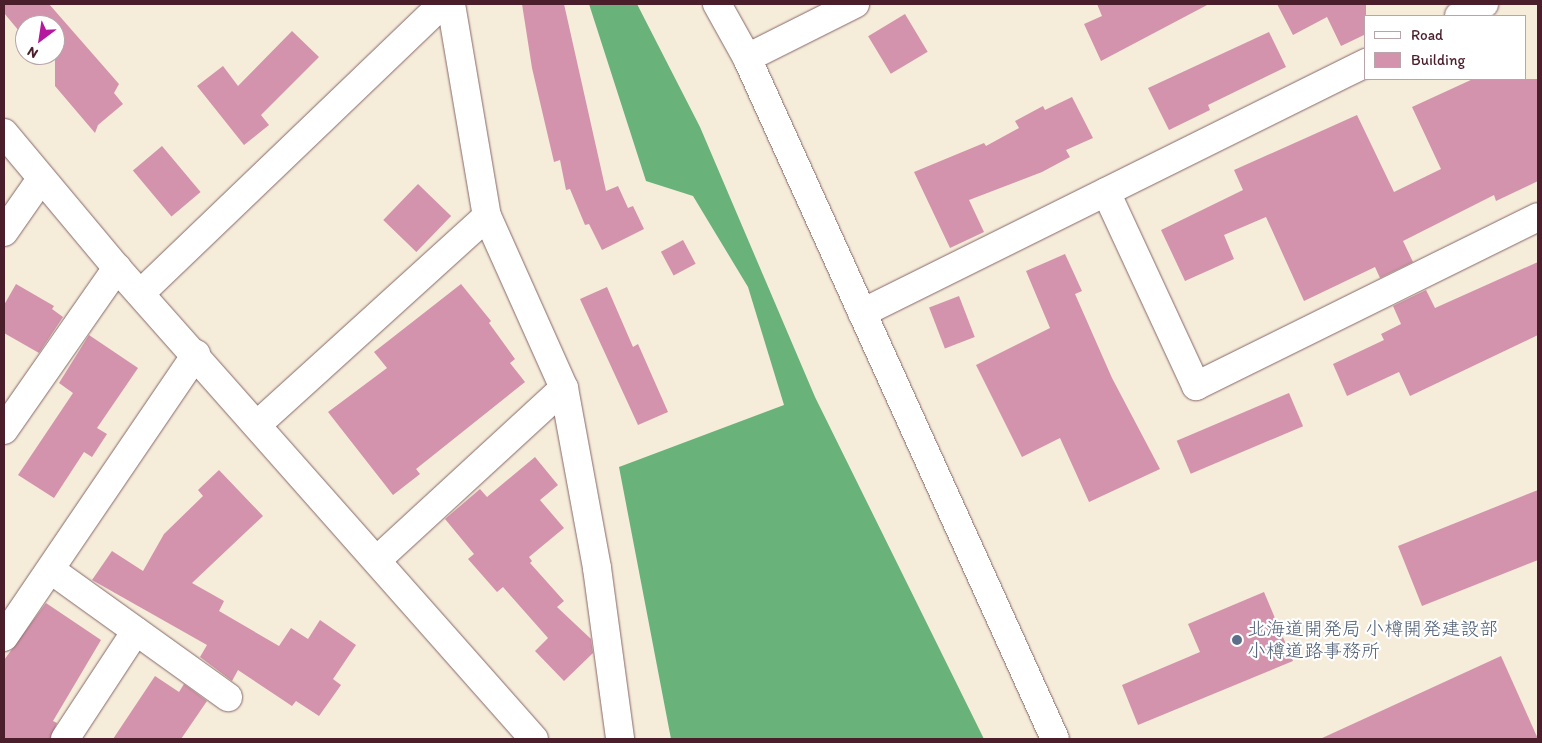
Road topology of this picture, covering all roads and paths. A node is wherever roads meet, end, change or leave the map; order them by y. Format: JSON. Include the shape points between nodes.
{"nodes":[{"id":1,"x":442,"y":4,"type":"edge"},
{"id":2,"x":451,"y":4,"type":"edge"},
{"id":3,"x":717,"y":4,"type":"edge"},
{"id":4,"x":855,"y":4,"type":"edge"},
{"id":5,"x":1484,"y":4,"type":"edge"},
{"id":6,"x":1461,"y":15,"type":"edge"},
{"id":7,"x":747,"y":58,"type":"junction"},
{"id":8,"x":1364,"y":64,"type":"edge"},
{"id":9,"x":4,"y":133,"type":"edge"},
{"id":10,"x":41,"y":179,"type":"junction"},
{"id":11,"x":1106,"y":192,"type":"junction"},
{"id":12,"x":487,"y":216,"type":"junction"},
{"id":13,"x":1538,"y":217,"type":"edge"},
{"id":14,"x":4,"y":232,"type":"edge"},
{"id":15,"x":117,"y":268,"type":"junction"},
{"id":16,"x":142,"y":292,"type":"junction"},
{"id":17,"x":862,"y":314,"type":"junction"},
{"id":18,"x":196,"y":354,"type":"junction"},
{"id":19,"x":564,"y":388,"type":"junction"},
{"id":20,"x":258,"y":424,"type":"junction"},
{"id":21,"x":4,"y":430,"type":"edge"},
{"id":22,"x":377,"y":560,"type":"junction"},
{"id":23,"x":51,"y":570,"type":"junction"},
{"id":24,"x":136,"y":631,"type":"junction"},
{"id":25,"x":4,"y":637,"type":"edge"},
{"id":26,"x":228,"y":697,"type":"dead end"},
{"id":27,"x":528,"y":737,"type":"edge"},
{"id":28,"x":65,"y":739,"type":"edge"},
{"id":29,"x":620,"y":739,"type":"edge"},
{"id":30,"x":1055,"y":739,"type":"edge"}],
"edges":[{"from":1,"to":16,"type":"street"},
{"from":2,"to":12,"type":"street"},
{"from":3,"to":7,"type":"street"},
{"from":4,"to":7,"type":"street"},
{"from":5,"to":6,"type":"street"},
{"from":7,"to":17,"type":"street"},
{"from":8,"to":11,"type":"street"},
{"from":9,"to":10,"type":"street"},
{"from":10,"to":14,"type":"street"},
{"from":10,"to":15,"type":"street"},
{"from":11,"to":13,"type":"street","via":[[1196,386]]},
{"from":11,"to":17,"type":"street"},
{"from":12,"to":19,"type":"street"},
{"from":12,"to":20,"type":"street"},
{"from":15,"to":16,"type":"street"},
{"from":15,"to":21,"type":"street"},
{"from":16,"to":18,"type":"street"},
{"from":17,"to":30,"type":"street"},
{"from":18,"to":20,"type":"street"},
{"from":18,"to":23,"type":"street"},
{"from":19,"to":22,"type":"street"},
{"from":19,"to":29,"type":"street","via":[[597,568]]},
{"from":20,"to":22,"type":"street"},
{"from":22,"to":27,"type":"street"},
{"from":23,"to":24,"type":"street"},
{"from":23,"to":25,"type":"street"},
{"from":24,"to":26,"type":"street"},
{"from":24,"to":28,"type":"street"}]}
